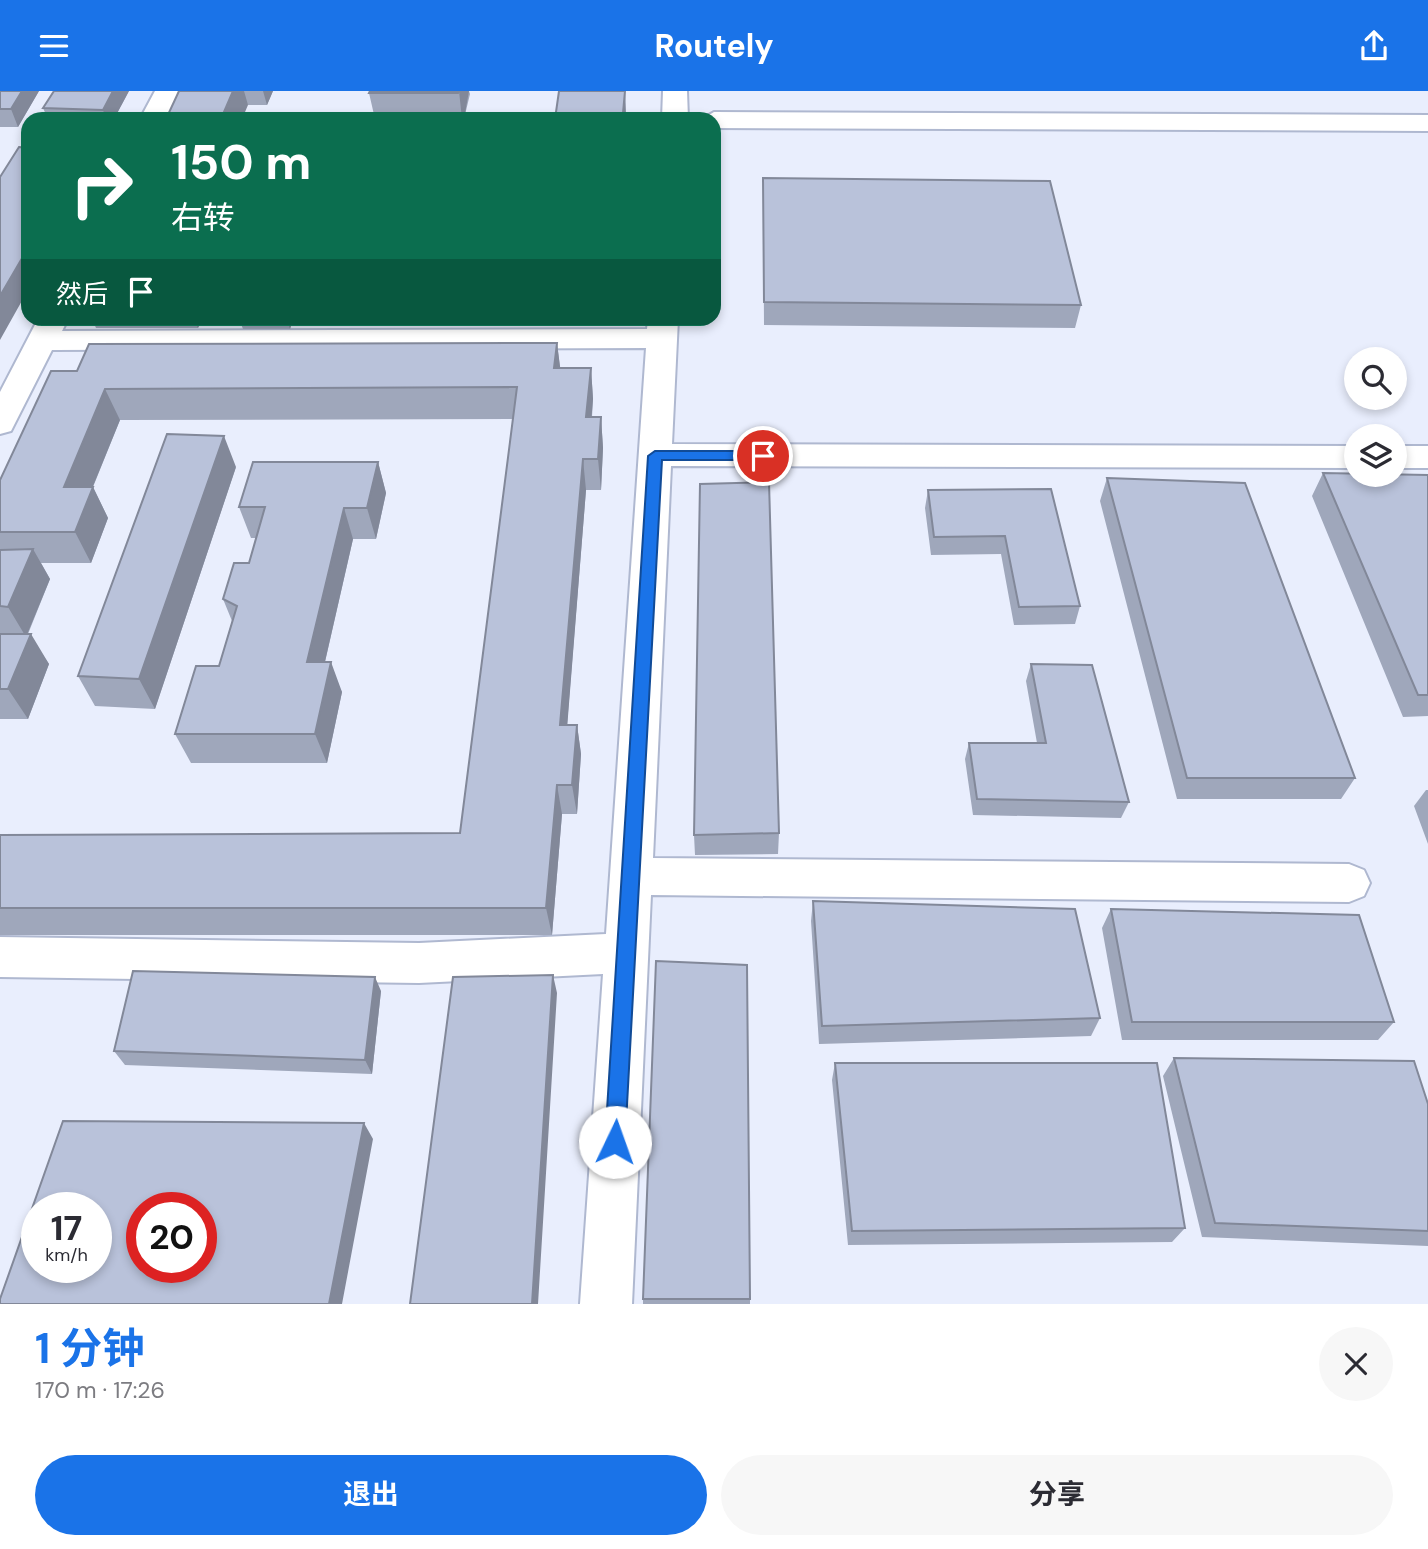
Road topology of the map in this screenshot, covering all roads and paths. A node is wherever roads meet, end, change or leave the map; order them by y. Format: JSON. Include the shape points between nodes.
{"nodes":[{"id":1,"x":167,"y":91,"type":"edge"},
{"id":2,"x":675,"y":91,"type":"edge"},
{"id":3,"x":156,"y":112,"type":"edge"},
{"id":4,"x":675,"y":112,"type":"edge"},
{"id":5,"x":721,"y":120,"type":"edge"},
{"id":6,"x":1428,"y":123,"type":"edge"},
{"id":7,"x":662,"y":328,"type":"edge"},
{"id":8,"x":48,"y":330,"type":"edge"},
{"id":9,"x":9,"y":390,"type":"edge"},
{"id":10,"x":0,"y":423,"type":"edge"},
{"id":11,"x":655,"y":456,"type":"junction"},
{"id":12,"x":1344,"y":457,"type":"edge"},
{"id":13,"x":1407,"y":457,"type":"edge"},
{"id":14,"x":1428,"y":457,"type":"edge"},
{"id":15,"x":630,"y":876,"type":"junction"},
{"id":16,"x":1349,"y":883,"type":"dead end"},
{"id":17,"x":625,"y":953,"type":"junction"},
{"id":18,"x":0,"y":957,"type":"edge"},
{"id":19,"x":606,"y":1304,"type":"edge"}],
"edges":[{"from":1,"to":3,"type":"street"},
{"from":2,"to":4,"type":"street"},
{"from":5,"to":6,"type":"street"},
{"from":7,"to":8,"type":"street"},
{"from":7,"to":11,"type":"street"},
{"from":8,"to":9,"type":"street"},
{"from":9,"to":10,"type":"street"},
{"from":11,"to":12,"type":"street"},
{"from":11,"to":15,"type":"street"},
{"from":13,"to":14,"type":"street"},
{"from":15,"to":16,"type":"street"},
{"from":15,"to":17,"type":"street"},
{"from":17,"to":18,"type":"street","via":[[419,963]]},
{"from":17,"to":19,"type":"street"}]}
